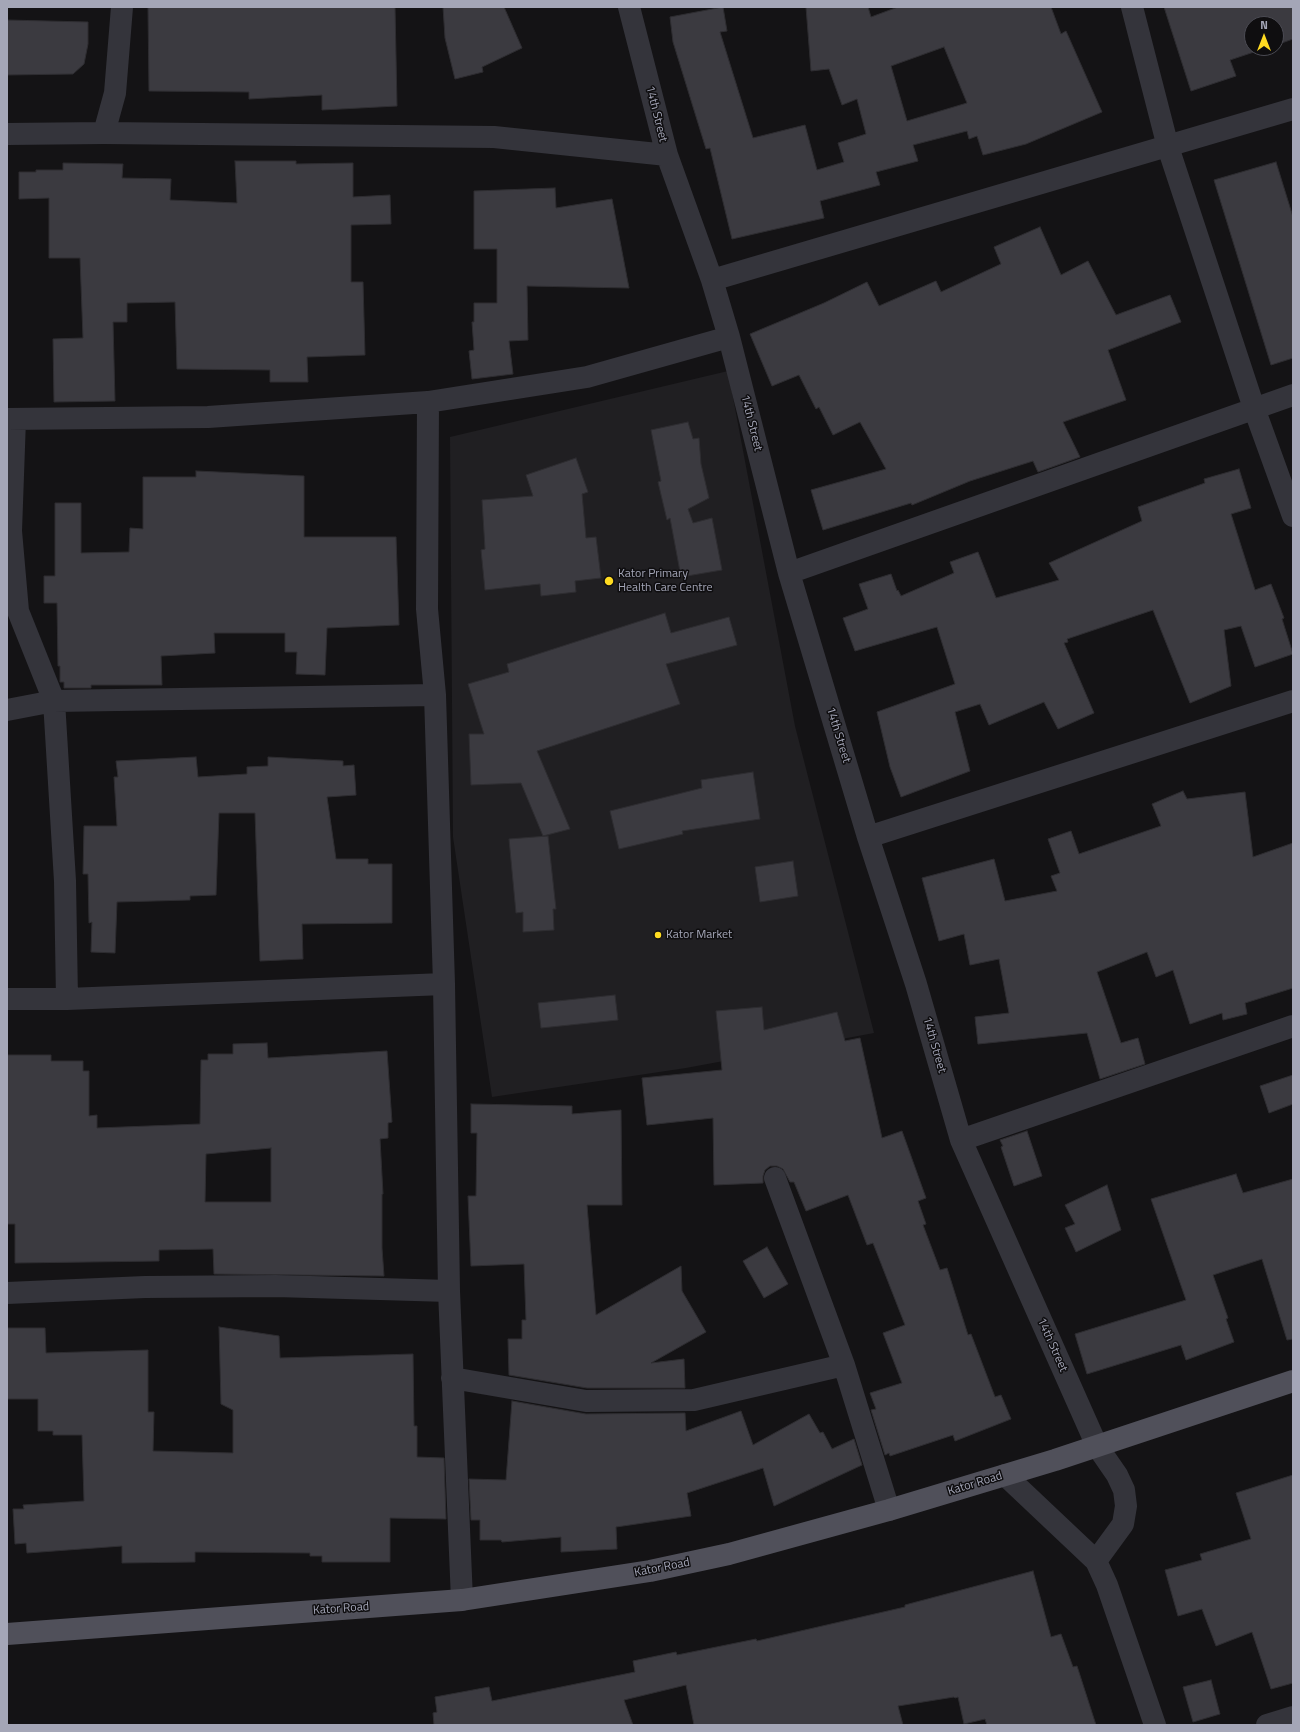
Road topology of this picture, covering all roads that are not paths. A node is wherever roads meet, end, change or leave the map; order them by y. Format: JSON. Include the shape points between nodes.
{"nodes":[{"id":1,"x":122,"y":7,"type":"edge"},
{"id":2,"x":629,"y":7,"type":"edge"},
{"id":3,"x":1132,"y":7,"type":"edge"},
{"id":4,"x":1293,"y":109,"type":"edge"},
{"id":5,"x":104,"y":133,"type":"junction"},
{"id":6,"x":7,"y":134,"type":"edge"},
{"id":7,"x":1168,"y":147,"type":"junction"},
{"id":8,"x":667,"y":155,"type":"junction"},
{"id":9,"x":712,"y":280,"type":"junction"},
{"id":10,"x":729,"y":337,"type":"junction"},
{"id":11,"x":1293,"y":395,"type":"edge"},
{"id":12,"x":428,"y":402,"type":"junction"},
{"id":13,"x":1254,"y":408,"type":"junction"},
{"id":14,"x":11,"y":419,"type":"edge"},
{"id":15,"x":1293,"y":516,"type":"edge"},
{"id":16,"x":789,"y":573,"type":"junction"},
{"id":17,"x":434,"y":695,"type":"junction"},
{"id":18,"x":54,"y":701,"type":"junction"},
{"id":19,"x":1293,"y":701,"type":"edge"},
{"id":20,"x":7,"y":710,"type":"edge"},
{"id":21,"x":868,"y":837,"type":"junction"},
{"id":22,"x":444,"y":984,"type":"junction"},
{"id":23,"x":7,"y":999,"type":"edge"},
{"id":24,"x":67,"y":999,"type":"junction"},
{"id":25,"x":1293,"y":1026,"type":"edge"},
{"id":26,"x":961,"y":1140,"type":"junction"},
{"id":27,"x":775,"y":1178,"type":"dead end"},
{"id":28,"x":448,"y":1291,"type":"junction"},
{"id":29,"x":7,"y":1293,"type":"edge"},
{"id":30,"x":844,"y":1365,"type":"junction"},
{"id":31,"x":452,"y":1378,"type":"junction"},
{"id":32,"x":1293,"y":1381,"type":"edge"},
{"id":33,"x":1097,"y":1446,"type":"junction"},
{"id":34,"x":1005,"y":1475,"type":"junction"},
{"id":35,"x":889,"y":1510,"type":"junction"},
{"id":36,"x":1096,"y":1561,"type":"junction"},
{"id":37,"x":462,"y":1600,"type":"junction"},
{"id":38,"x":7,"y":1634,"type":"edge"},
{"id":39,"x":1293,"y":1717,"type":"edge"},
{"id":40,"x":1155,"y":1725,"type":"edge"},
{"id":41,"x":1267,"y":1725,"type":"edge"}],
"edges":[{"from":1,"to":5,"type":"street","via":[[115,92]]},
{"from":2,"to":8,"type":"street","name":"14th Street"},
{"from":3,"to":7,"type":"street"},
{"from":4,"to":7,"type":"street"},
{"from":5,"to":6,"type":"street"},
{"from":5,"to":8,"type":"street","via":[[494,137]]},
{"from":7,"to":9,"type":"street"},
{"from":7,"to":13,"type":"street"},
{"from":8,"to":9,"type":"street","name":"14th Street"},
{"from":9,"to":10,"type":"street","name":"14th Street"},
{"from":10,"to":12,"type":"street","via":[[587,376]]},
{"from":10,"to":16,"type":"street","name":"14th Street"},
{"from":11,"to":13,"type":"street"},
{"from":12,"to":14,"type":"street","via":[[208,417]]},
{"from":12,"to":17,"type":"street","via":[[427,609]]},
{"from":13,"to":15,"type":"street"},
{"from":13,"to":16,"type":"street"},
{"from":14,"to":18,"type":"street","via":[[11,531],[18,611]]},
{"from":16,"to":21,"type":"street","name":"14th Street"},
{"from":17,"to":18,"type":"street"},
{"from":17,"to":22,"type":"street"},
{"from":18,"to":20,"type":"street"},
{"from":18,"to":24,"type":"street","via":[[65,881]]},
{"from":19,"to":21,"type":"street"},
{"from":21,"to":26,"type":"street","name":"14th Street","via":[[916,984]]},
{"from":22,"to":24,"type":"street"},
{"from":22,"to":28,"type":"street"},
{"from":23,"to":24,"type":"street"},
{"from":25,"to":26,"type":"street"},
{"from":26,"to":33,"type":"street","name":"14th Street"},
{"from":27,"to":30,"type":"street"},
{"from":28,"to":29,"type":"street","via":[[276,1286],[152,1287]]},
{"from":28,"to":31,"type":"street"},
{"from":30,"to":31,"type":"street","via":[[694,1400],[586,1401]]},
{"from":30,"to":35,"type":"street"},
{"from":31,"to":37,"type":"street"},
{"from":32,"to":33,"type":"main road","name":"Kator Road"},
{"from":33,"to":34,"type":"main road","name":"Kator Road"},
{"from":33,"to":36,"type":"street","name":"14th Street","via":[[1117,1475],[1124,1490],[1126,1506],[1123,1524]]},
{"from":34,"to":35,"type":"main road","name":"Kator Road"},
{"from":34,"to":36,"type":"street"},
{"from":35,"to":37,"type":"main road","name":"Kator Road","via":[[729,1554],[628,1575]]},
{"from":36,"to":40,"type":"street","via":[[1107,1585]]},
{"from":37,"to":38,"type":"main road","name":"Kator Road"},
{"from":39,"to":41,"type":"street"}]}
